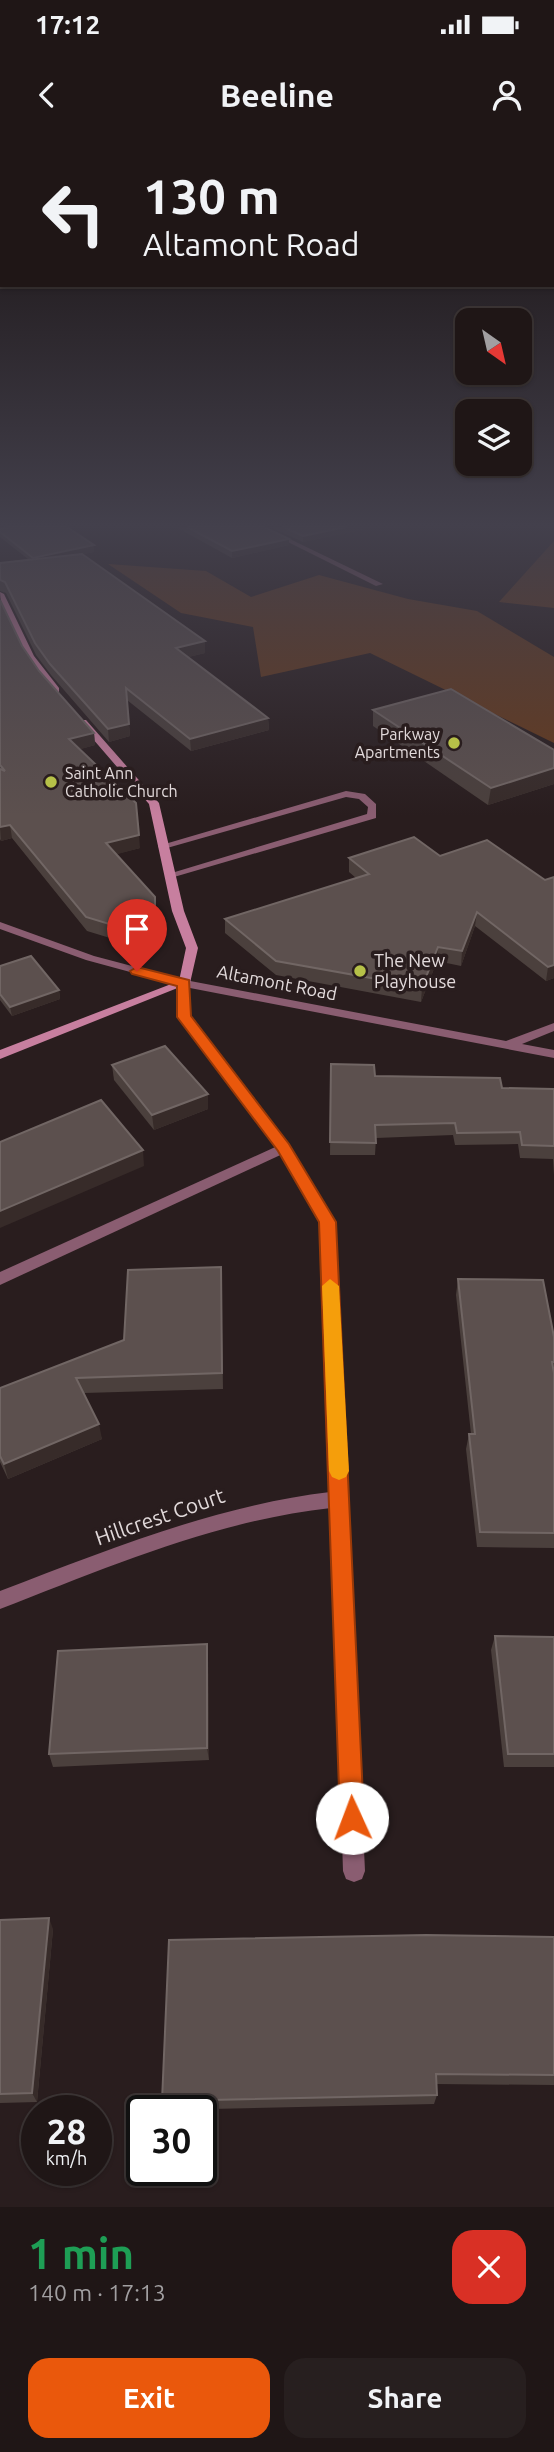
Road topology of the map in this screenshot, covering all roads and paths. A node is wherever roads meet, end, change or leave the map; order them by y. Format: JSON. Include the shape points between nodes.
{"nodes":[{"id":1,"x":14,"y":623,"type":"edge"},
{"id":2,"x":64,"y":700,"type":"edge"},
{"id":3,"x":73,"y":710,"type":"edge"},
{"id":4,"x":163,"y":846,"type":"junction"},
{"id":5,"x":170,"y":875,"type":"junction"},
{"id":6,"x":0,"y":925,"type":"edge"},
{"id":7,"x":184,"y":983,"type":"junction"},
{"id":8,"x":554,"y":1027,"type":"edge"},
{"id":9,"x":509,"y":1045,"type":"junction"},
{"id":10,"x":554,"y":1054,"type":"edge"},
{"id":11,"x":0,"y":1055,"type":"edge"},
{"id":12,"x":284,"y":1148,"type":"junction"},
{"id":13,"x":0,"y":1279,"type":"edge"},
{"id":14,"x":340,"y":1499,"type":"junction"},
{"id":15,"x":0,"y":1600,"type":"edge"},
{"id":16,"x":354,"y":1871,"type":"dead end"}],
"edges":[{"from":1,"to":2,"type":"street","via":[[30,656]]},
{"from":3,"to":4,"type":"street","via":[[154,803]]},
{"from":4,"to":5,"type":"street"},
{"from":4,"to":5,"type":"street","via":[[346,794],[362,796],[373,806],[372,816]]},
{"from":5,"to":7,"type":"street","via":[[177,911],[192,948]]},
{"from":6,"to":7,"type":"street","name":"Altamont Road","via":[[90,958]]},
{"from":7,"to":9,"type":"street","name":"Altamont Road"},
{"from":7,"to":11,"type":"street"},
{"from":7,"to":12,"type":"street","via":[[184,1017]]},
{"from":8,"to":9,"type":"street"},
{"from":9,"to":10,"type":"street","name":"Altamont Road"},
{"from":12,"to":13,"type":"street"},
{"from":12,"to":14,"type":"street","via":[[328,1222]]},
{"from":14,"to":15,"type":"street","name":"Hillcrest Court","via":[[287,1503],[202,1523]]},
{"from":14,"to":16,"type":"street"}]}
